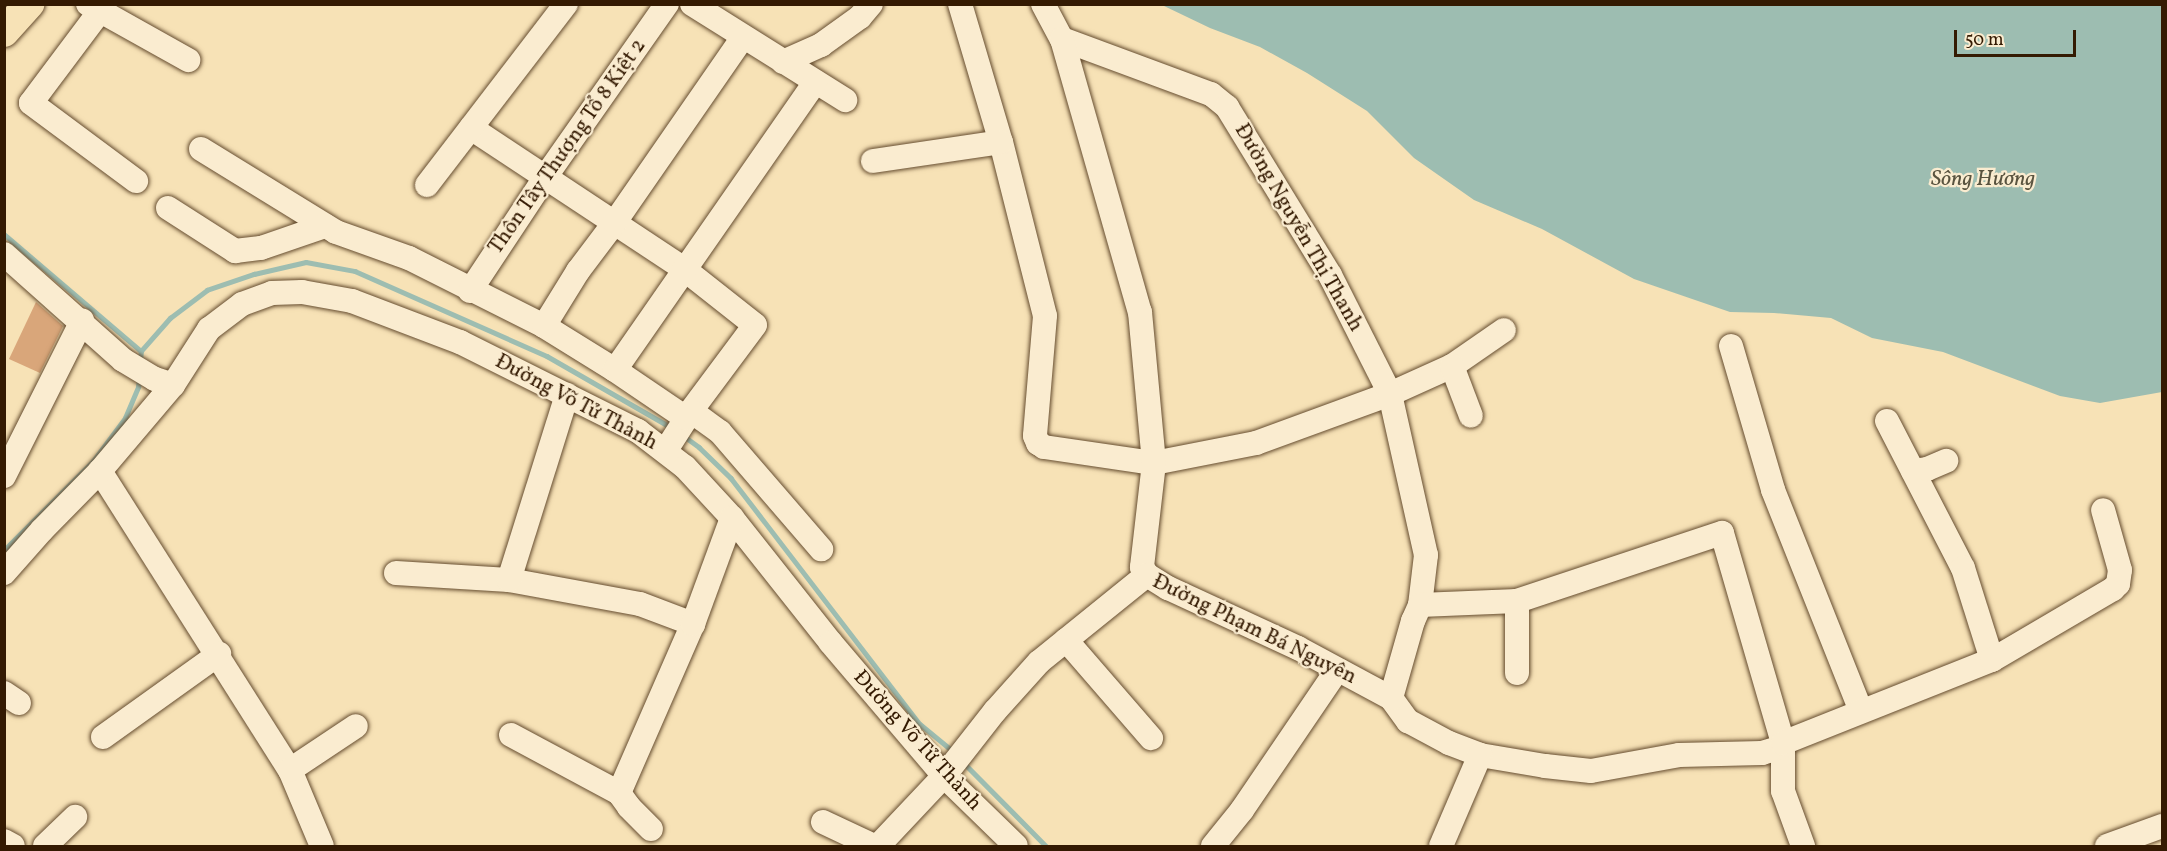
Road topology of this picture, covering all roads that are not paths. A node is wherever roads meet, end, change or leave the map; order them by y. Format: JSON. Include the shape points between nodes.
{"nodes":[{"id":1,"x":29,"y":4,"type":"edge"},
{"id":2,"x":566,"y":4,"type":"edge"},
{"id":3,"x":667,"y":4,"type":"edge"},
{"id":4,"x":871,"y":4,"type":"edge"},
{"id":5,"x":960,"y":4,"type":"edge"},
{"id":6,"x":1043,"y":4,"type":"edge"},
{"id":7,"x":94,"y":8,"type":"edge"},
{"id":8,"x":705,"y":8,"type":"edge"},
{"id":9,"x":4,"y":32,"type":"edge"},
{"id":10,"x":743,"y":37,"type":"junction"},
{"id":11,"x":1062,"y":39,"type":"junction"},
{"id":12,"x":188,"y":60,"type":"dead end"},
{"id":13,"x":783,"y":62,"type":"junction"},
{"id":14,"x":815,"y":82,"type":"junction"},
{"id":15,"x":845,"y":100,"type":"dead end"},
{"id":16,"x":471,"y":128,"type":"junction"},
{"id":17,"x":1001,"y":142,"type":"junction"},
{"id":18,"x":201,"y":148,"type":"dead end"},
{"id":19,"x":873,"y":161,"type":"dead end"},
{"id":20,"x":546,"y":176,"type":"junction"},
{"id":21,"x":136,"y":181,"type":"dead end"},
{"id":22,"x":426,"y":185,"type":"dead end"},
{"id":23,"x":168,"y":208,"type":"dead end"},
{"id":24,"x":615,"y":222,"type":"junction"},
{"id":25,"x":325,"y":226,"type":"junction"},
{"id":26,"x":4,"y":254,"type":"edge"},
{"id":27,"x":684,"y":269,"type":"junction"},
{"id":28,"x":470,"y":291,"type":"junction"},
{"id":29,"x":82,"y":321,"type":"junction"},
{"id":30,"x":544,"y":326,"type":"junction"},
{"id":31,"x":1504,"y":330,"type":"dead end"},
{"id":32,"x":1731,"y":346,"type":"dead end"},
{"id":33,"x":1452,"y":366,"type":"junction"},
{"id":34,"x":615,"y":370,"type":"junction"},
{"id":35,"x":164,"y":382,"type":"junction"},
{"id":36,"x":1390,"y":394,"type":"junction"},
{"id":37,"x":567,"y":395,"type":"junction"},
{"id":38,"x":1471,"y":416,"type":"dead end"},
{"id":39,"x":1887,"y":420,"type":"dead end"},
{"id":40,"x":680,"y":428,"type":"junction"},
{"id":41,"x":1946,"y":461,"type":"dead end"},
{"id":42,"x":1154,"y":463,"type":"junction"},
{"id":43,"x":100,"y":471,"type":"junction"},
{"id":44,"x":1913,"y":471,"type":"junction"},
{"id":45,"x":4,"y":476,"type":"edge"},
{"id":46,"x":2103,"y":510,"type":"dead end"},
{"id":47,"x":732,"y":518,"type":"junction"},
{"id":48,"x":820,"y":549,"type":"dead end"},
{"id":49,"x":4,"y":573,"type":"edge"},
{"id":50,"x":396,"y":573,"type":"dead end"},
{"id":51,"x":1146,"y":575,"type":"junction"},
{"id":52,"x":509,"y":580,"type":"junction"},
{"id":53,"x":1517,"y":601,"type":"junction"},
{"id":54,"x":1420,"y":605,"type":"junction"},
{"id":55,"x":693,"y":624,"type":"junction"},
{"id":56,"x":1066,"y":640,"type":"junction"},
{"id":57,"x":219,"y":654,"type":"junction"},
{"id":58,"x":1992,"y":660,"type":"junction"},
{"id":59,"x":1337,"y":670,"type":"junction"},
{"id":60,"x":1517,"y":673,"type":"dead end"},
{"id":61,"x":1391,"y":698,"type":"junction"},
{"id":62,"x":1861,"y":711,"type":"junction"},
{"id":63,"x":356,"y":726,"type":"dead end"},
{"id":64,"x":511,"y":735,"type":"dead end"},
{"id":65,"x":103,"y":737,"type":"dead end"},
{"id":66,"x":1151,"y":738,"type":"dead end"},
{"id":67,"x":1783,"y":745,"type":"junction"},
{"id":68,"x":1480,"y":755,"type":"junction"},
{"id":69,"x":954,"y":763,"type":"junction"},
{"id":70,"x":290,"y":770,"type":"junction"},
{"id":71,"x":619,"y":793,"type":"junction"},
{"id":72,"x":75,"y":817,"type":"dead end"},
{"id":73,"x":823,"y":822,"type":"dead end"},
{"id":74,"x":2163,"y":826,"type":"edge"},
{"id":75,"x":651,"y":829,"type":"dead end"},
{"id":76,"x":4,"y":841,"type":"edge"},
{"id":77,"x":1010,"y":845,"type":"edge"},
{"id":78,"x":13,"y":846,"type":"edge"},
{"id":79,"x":45,"y":846,"type":"edge"},
{"id":80,"x":322,"y":846,"type":"edge"},
{"id":81,"x":874,"y":846,"type":"edge"},
{"id":82,"x":878,"y":846,"type":"edge"},
{"id":83,"x":1213,"y":846,"type":"edge"},
{"id":84,"x":1441,"y":846,"type":"edge"},
{"id":85,"x":1803,"y":846,"type":"edge"},
{"id":86,"x":2107,"y":846,"type":"edge"}],
"edges":[{"from":1,"to":9,"type":"main road"},
{"from":2,"to":16,"type":"street"},
{"from":3,"to":20,"type":"street","name":"Thôn Tây Thượng Tổ 8 Kiệt 2"},
{"from":4,"to":13,"type":"street","via":[[822,45]]},
{"from":5,"to":17,"type":"street"},
{"from":6,"to":11,"type":"street"},
{"from":7,"to":12,"type":"street"},
{"from":7,"to":21,"type":"street","via":[[31,104]]},
{"from":8,"to":10,"type":"street"},
{"from":10,"to":13,"type":"street"},
{"from":10,"to":24,"type":"street"},
{"from":11,"to":36,"type":"street","name":"Đường Nguyễn Thị Thanh","via":[[1221,99],[1330,275]]},
{"from":11,"to":42,"type":"street","via":[[1140,312]]},
{"from":13,"to":14,"type":"street"},
{"from":14,"to":15,"type":"street"},
{"from":14,"to":27,"type":"street"},
{"from":16,"to":20,"type":"street"},
{"from":16,"to":22,"type":"street"},
{"from":17,"to":19,"type":"street"},
{"from":17,"to":42,"type":"street","via":[[1045,316],[1035,436],[1038,443]]},
{"from":18,"to":25,"type":"street"},
{"from":20,"to":24,"type":"street"},
{"from":20,"to":28,"type":"street","name":"Thôn Tây Thượng Tổ 8 Kiệt 2"},
{"from":23,"to":25,"type":"street","via":[[235,251],[261,248]]},
{"from":24,"to":27,"type":"street"},
{"from":24,"to":30,"type":"street"},
{"from":25,"to":28,"type":"street","via":[[409,258]]},
{"from":26,"to":29,"type":"street"},
{"from":27,"to":34,"type":"street"},
{"from":27,"to":40,"type":"street","via":[[754,326]]},
{"from":28,"to":30,"type":"street"},
{"from":29,"to":35,"type":"street","via":[[123,360]]},
{"from":29,"to":45,"type":"street"},
{"from":30,"to":34,"type":"street"},
{"from":31,"to":33,"type":"street"},
{"from":32,"to":62,"type":"street","via":[[1773,490]]},
{"from":33,"to":36,"type":"street"},
{"from":33,"to":38,"type":"street"},
{"from":34,"to":40,"type":"street"},
{"from":35,"to":37,"type":"street","name":"Đường Võ Tử Thành","via":[[209,329],[242,304],[272,293],[302,292],[352,301],[460,342]]},
{"from":35,"to":43,"type":"street","name":"Đường Võ Tử Thành"},
{"from":36,"to":42,"type":"street","via":[[1256,443]]},
{"from":36,"to":54,"type":"street","name":"Đường Nguyễn Thị Thanh","via":[[1426,555]]},
{"from":37,"to":40,"type":"street","name":"Đường Võ Tử Thành","via":[[638,431]]},
{"from":37,"to":52,"type":"street"},
{"from":39,"to":44,"type":"street"},
{"from":40,"to":47,"type":"street","name":"Đường Võ Tử Thành"},
{"from":40,"to":48,"type":"street","via":[[720,432]]},
{"from":41,"to":44,"type":"street"},
{"from":42,"to":51,"type":"street","via":[[1142,567]]},
{"from":43,"to":49,"type":"street","name":"Đường Võ Tử Thành"},
{"from":43,"to":57,"type":"street"},
{"from":44,"to":58,"type":"street","via":[[1963,568]]},
{"from":46,"to":58,"type":"street","via":[[2120,570],[2118,584]]},
{"from":47,"to":55,"type":"street"},
{"from":47,"to":69,"type":"street","name":"Đường Võ Tử Thành","via":[[831,643]]},
{"from":50,"to":52,"type":"street"},
{"from":51,"to":56,"type":"street","name":"Đường Phạm Bá Nguyên"},
{"from":51,"to":59,"type":"street","name":"Đường Phạm Bá Nguyên"},
{"from":52,"to":55,"type":"street","via":[[640,604]]},
{"from":53,"to":54,"type":"street"},
{"from":53,"to":60,"type":"street"},
{"from":53,"to":67,"type":"street","via":[[1722,533]]},
{"from":54,"to":61,"type":"street"},
{"from":55,"to":71,"type":"street"},
{"from":56,"to":66,"type":"street"},
{"from":56,"to":69,"type":"street","name":"Đường Phạm Bá Nguyên","via":[[1039,662]]},
{"from":57,"to":65,"type":"street"},
{"from":57,"to":70,"type":"street"},
{"from":58,"to":62,"type":"street"},
{"from":59,"to":61,"type":"street","name":"Đường Phạm Bá Nguyên"},
{"from":59,"to":83,"type":"street"},
{"from":61,"to":68,"type":"street","via":[[1408,721]]},
{"from":62,"to":67,"type":"street"},
{"from":63,"to":70,"type":"street"},
{"from":64,"to":71,"type":"street"},
{"from":67,"to":68,"type":"street","via":[[1762,753],[1679,755],[1591,771]]},
{"from":67,"to":85,"type":"street","via":[[1783,791]]},
{"from":68,"to":84,"type":"street"},
{"from":69,"to":77,"type":"street","name":"Đường Võ Tử Thành"},
{"from":69,"to":82,"type":"street","name":"Đường Phạm Bá Nguyên"},
{"from":70,"to":80,"type":"street"},
{"from":71,"to":75,"type":"street"},
{"from":72,"to":79,"type":"street"},
{"from":73,"to":81,"type":"street"},
{"from":74,"to":86,"type":"street"},
{"from":76,"to":78,"type":"street"}]}
